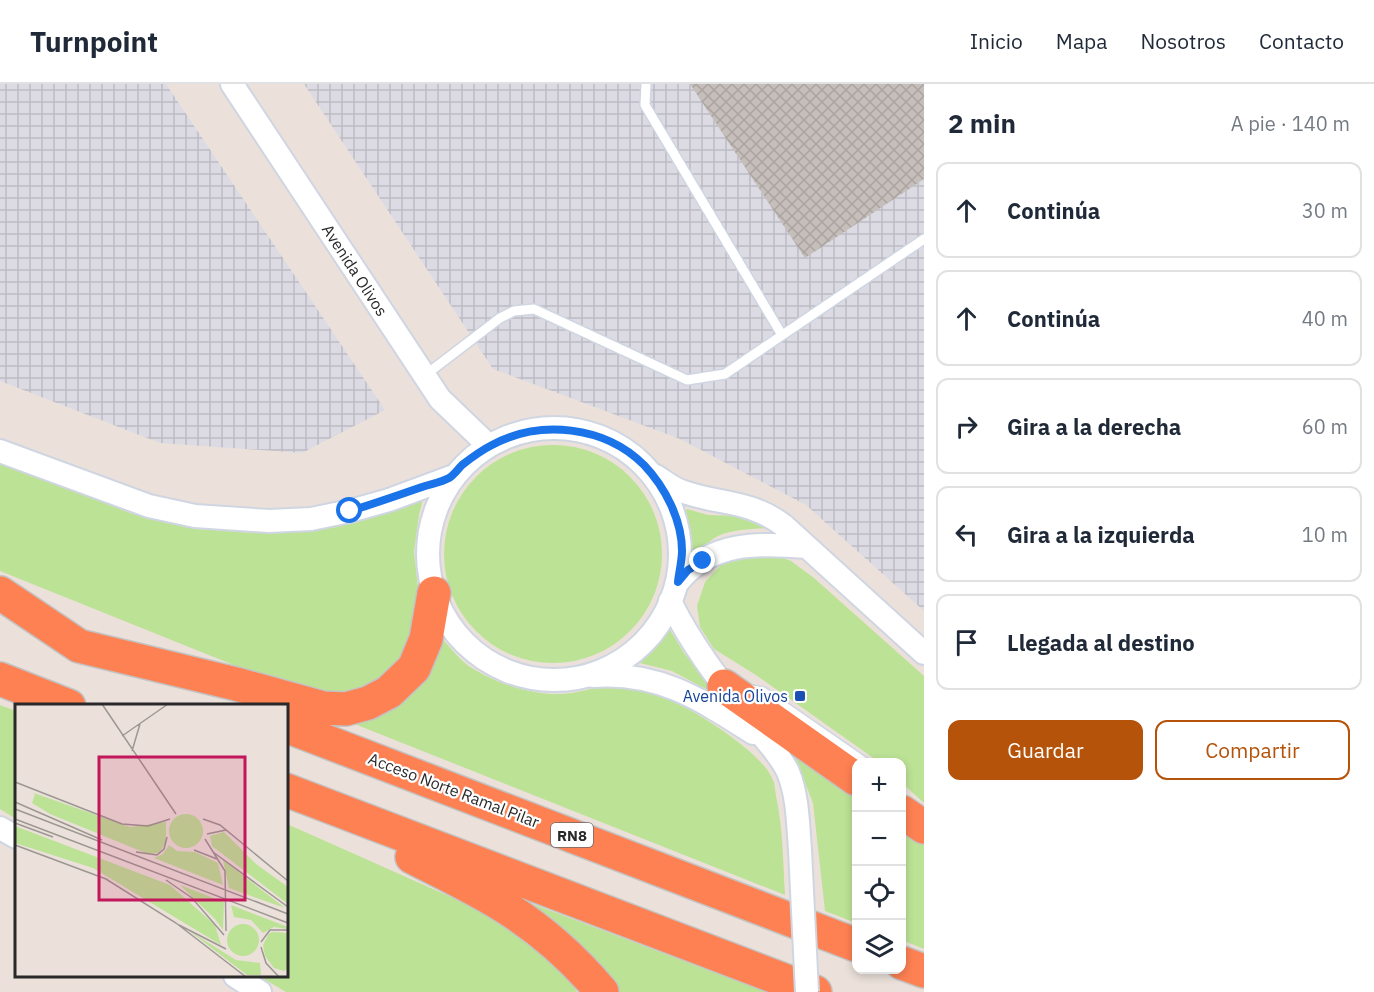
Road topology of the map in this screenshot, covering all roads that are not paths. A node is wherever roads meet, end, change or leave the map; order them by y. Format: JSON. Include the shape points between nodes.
{"nodes":[{"id":1,"x":232,"y":84,"type":"edge"},
{"id":2,"x":646,"y":84,"type":"edge"},
{"id":3,"x":924,"y":239,"type":"edge"},
{"id":4,"x":782,"y":335,"type":"junction"},
{"id":5,"x":424,"y":376,"type":"junction"},
{"id":6,"x":489,"y":446,"type":"junction"},
{"id":7,"x":0,"y":451,"type":"edge"},
{"id":8,"x":653,"y":474,"type":"junction"},
{"id":9,"x":451,"y":477,"type":"junction"},
{"id":10,"x":806,"y":548,"type":"junction"},
{"id":11,"x":674,"y":592,"type":"junction"},
{"id":12,"x":0,"y":593,"type":"edge"},
{"id":13,"x":434,"y":593,"type":"junction"},
{"id":14,"x":0,"y":615,"type":"edge"},
{"id":15,"x":79,"y":646,"type":"junction"},
{"id":16,"x":924,"y":653,"type":"edge"},
{"id":17,"x":576,"y":678,"type":"junction"},
{"id":18,"x":0,"y":679,"type":"edge"},
{"id":19,"x":724,"y":686,"type":"junction"},
{"id":20,"x":66,"y":704,"type":"edge"},
{"id":21,"x":231,"y":704,"type":"edge"},
{"id":22,"x":288,"y":727,"type":"edge"},
{"id":23,"x":766,"y":741,"type":"junction"},
{"id":24,"x":858,"y":758,"type":"edge"},
{"id":25,"x":852,"y":776,"type":"edge"},
{"id":26,"x":288,"y":792,"type":"edge"},
{"id":27,"x":288,"y":792,"type":"edge"},
{"id":28,"x":906,"y":815,"type":"edge"},
{"id":29,"x":924,"y":827,"type":"edge"},
{"id":30,"x":0,"y":828,"type":"edge"},
{"id":31,"x":15,"y":836,"type":"edge"},
{"id":32,"x":852,"y":943,"type":"edge"},
{"id":33,"x":906,"y":964,"type":"edge"},
{"id":34,"x":924,"y":971,"type":"edge"},
{"id":35,"x":238,"y":977,"type":"edge"},
{"id":36,"x":595,"y":987,"type":"edge"},
{"id":37,"x":260,"y":992,"type":"edge"},
{"id":38,"x":807,"y":992,"type":"edge"},
{"id":39,"x":815,"y":992,"type":"edge"}],
"edges":[{"from":1,"to":5,"type":"street","name":"Avenida Olivos"},
{"from":2,"to":4,"type":"lane","via":[[645,105]]},
{"from":3,"to":4,"type":"lane"},
{"from":4,"to":5,"type":"lane","via":[[725,374],[687,380],[534,309],[514,311]]},
{"from":5,"to":6,"type":"street","name":"Avenida Olivos","via":[[440,399]]},
{"from":6,"to":8,"type":"street","via":[[525,433],[562,429],[616,444]]},
{"from":6,"to":9,"type":"street"},
{"from":7,"to":9,"type":"street","via":[[149,506],[195,516],[269,521],[311,519],[350,511]]},
{"from":8,"to":10,"type":"street","via":[[678,490],[768,514]]},
{"from":8,"to":11,"type":"street","via":[[666,494],[680,532],[682,550]]},
{"from":9,"to":13,"type":"street","via":[[432,523],[428,546],[428,570]]},
{"from":10,"to":11,"type":"street","via":[[752,544],[722,551],[688,570]]},
{"from":10,"to":16,"type":"street"},
{"from":11,"to":17,"type":"street","via":[[655,628],[633,651],[607,667]]},
{"from":11,"to":19,"type":"street","via":[[680,622]]},
{"from":12,"to":15,"type":"highway"},
{"from":13,"to":15,"type":"highway","via":[[426,639],[414,668],[389,692],[346,709],[323,708]]},
{"from":13,"to":17,"type":"street","via":[[459,636],[490,662],[518,674]]},
{"from":14,"to":15,"type":"highway"},
{"from":15,"to":21,"type":"highway"},
{"from":17,"to":23,"type":"street","via":[[632,675],[660,683],[706,703]]},
{"from":18,"to":20,"type":"highway"},
{"from":19,"to":23,"type":"street"},
{"from":19,"to":24,"type":"lane","via":[[763,692]]},
{"from":19,"to":25,"type":"highway"},
{"from":22,"to":32,"type":"highway","name":"Acceso Norte Ramal Pilar","number":"RN8"},
{"from":23,"to":38,"type":"street","bridge":true,"via":[[788,773],[797,807]]},
{"from":26,"to":36,"type":"highway","via":[[505,907],[542,935]]},
{"from":27,"to":39,"type":"highway"},
{"from":28,"to":29,"type":"highway"},
{"from":30,"to":31,"type":"street"},
{"from":33,"to":34,"type":"highway"},
{"from":35,"to":37,"type":"street"}]}
